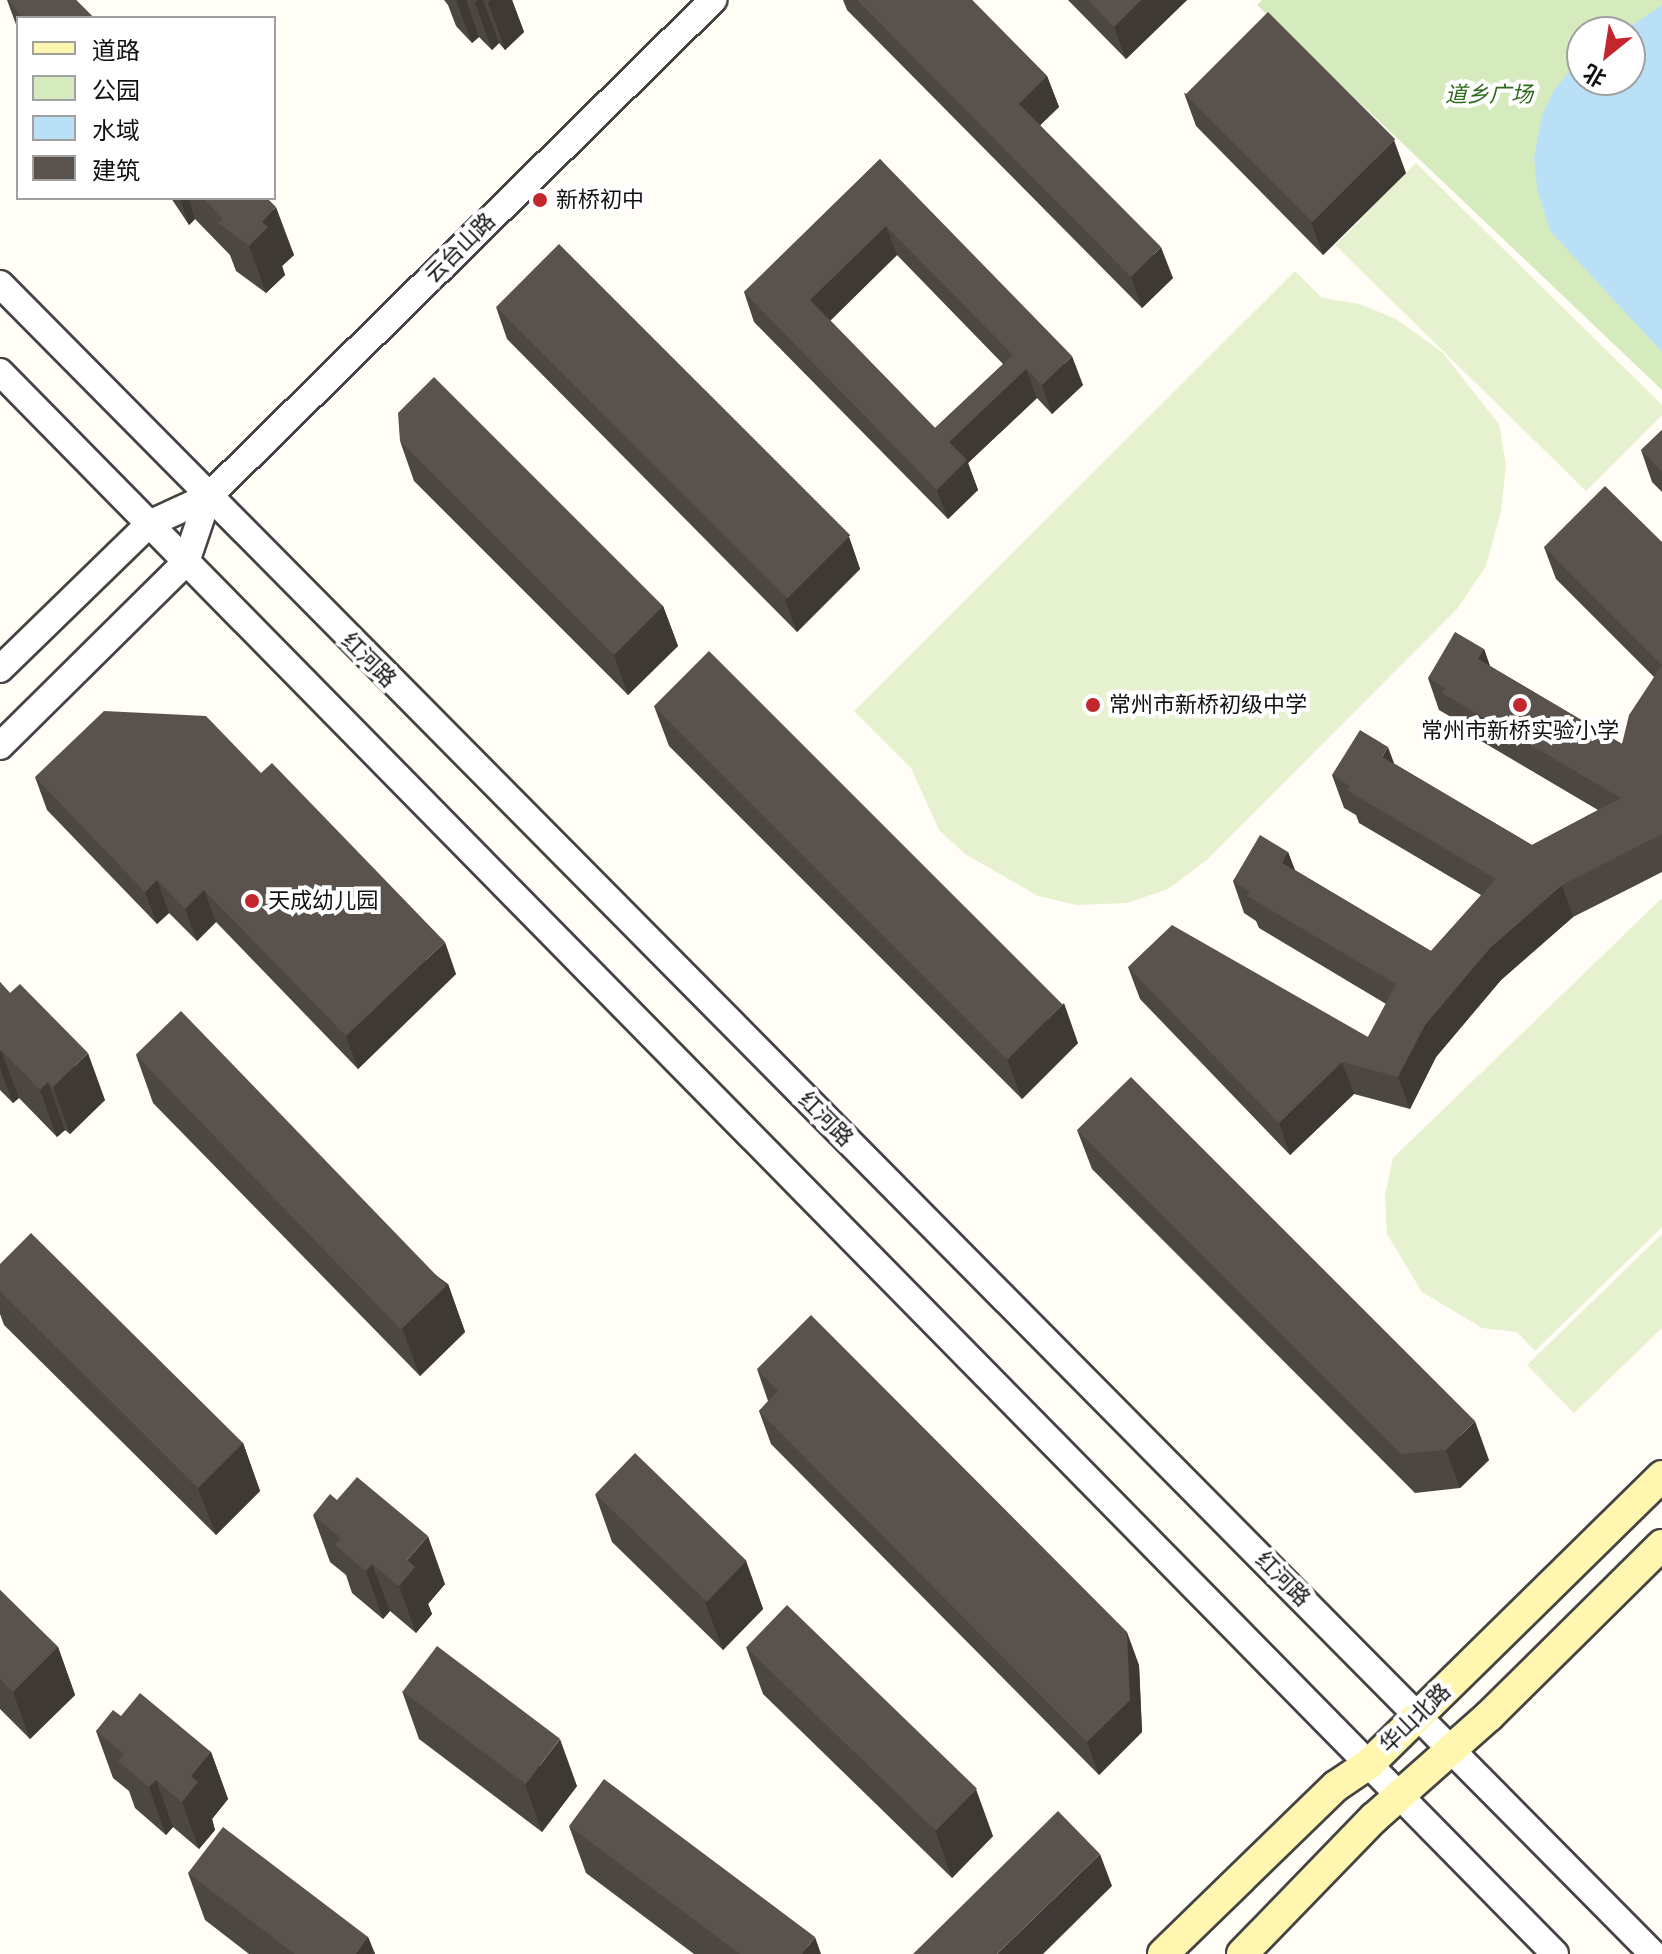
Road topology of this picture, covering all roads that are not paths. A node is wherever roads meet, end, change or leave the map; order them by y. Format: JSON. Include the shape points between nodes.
{"nodes":[{"id":1,"x":713,"y":0,"type":"edge"},
{"id":2,"x":0,"y":284,"type":"edge"},
{"id":3,"x":0,"y":372,"type":"edge"},
{"id":4,"x":208,"y":497,"type":"junction"},
{"id":5,"x":149,"y":524,"type":"junction"},
{"id":6,"x":186,"y":562,"type":"junction"},
{"id":7,"x":0,"y":669,"type":"edge"},
{"id":8,"x":0,"y":746,"type":"edge"},
{"id":9,"x":1662,"y":1476,"type":"edge"},
{"id":10,"x":1662,"y":1545,"type":"edge"},
{"id":11,"x":1419,"y":1715,"type":"junction"},
{"id":12,"x":1452,"y":1749,"type":"junction"},
{"id":13,"x":1369,"y":1764,"type":"junction"},
{"id":14,"x":1400,"y":1795,"type":"junction"},
{"id":15,"x":1163,"y":1954,"type":"edge"},
{"id":16,"x":1242,"y":1954,"type":"edge"},
{"id":17,"x":1555,"y":1954,"type":"edge"},
{"id":18,"x":1653,"y":1954,"type":"edge"}],
"edges":[{"from":1,"to":4,"type":"street","name":"云台山路"},
{"from":2,"to":4,"type":"street","name":"红河路"},
{"from":3,"to":5,"type":"street"},
{"from":4,"to":5,"type":"street","name":"云台山路"},
{"from":4,"to":6,"type":"street","name":"云台山路"},
{"from":4,"to":11,"type":"street","name":"红河路"},
{"from":5,"to":6,"type":"street"},
{"from":5,"to":7,"type":"street","name":"云台山路"},
{"from":6,"to":8,"type":"street","name":"云台山路"},
{"from":6,"to":13,"type":"street"},
{"from":9,"to":11,"type":"main road","name":"华山北路"},
{"from":10,"to":12,"type":"main road","name":"华山北路"},
{"from":11,"to":12,"type":"street","name":"红河路"},
{"from":11,"to":13,"type":"main road","name":"华山北路"},
{"from":12,"to":14,"type":"main road","name":"华山北路"},
{"from":12,"to":18,"type":"street","name":"红河路"},
{"from":13,"to":14,"type":"street"},
{"from":13,"to":15,"type":"main road","name":"华山北路","via":[[1336,1786]]},
{"from":14,"to":16,"type":"main road","name":"华山北路"},
{"from":14,"to":17,"type":"street"}]}
